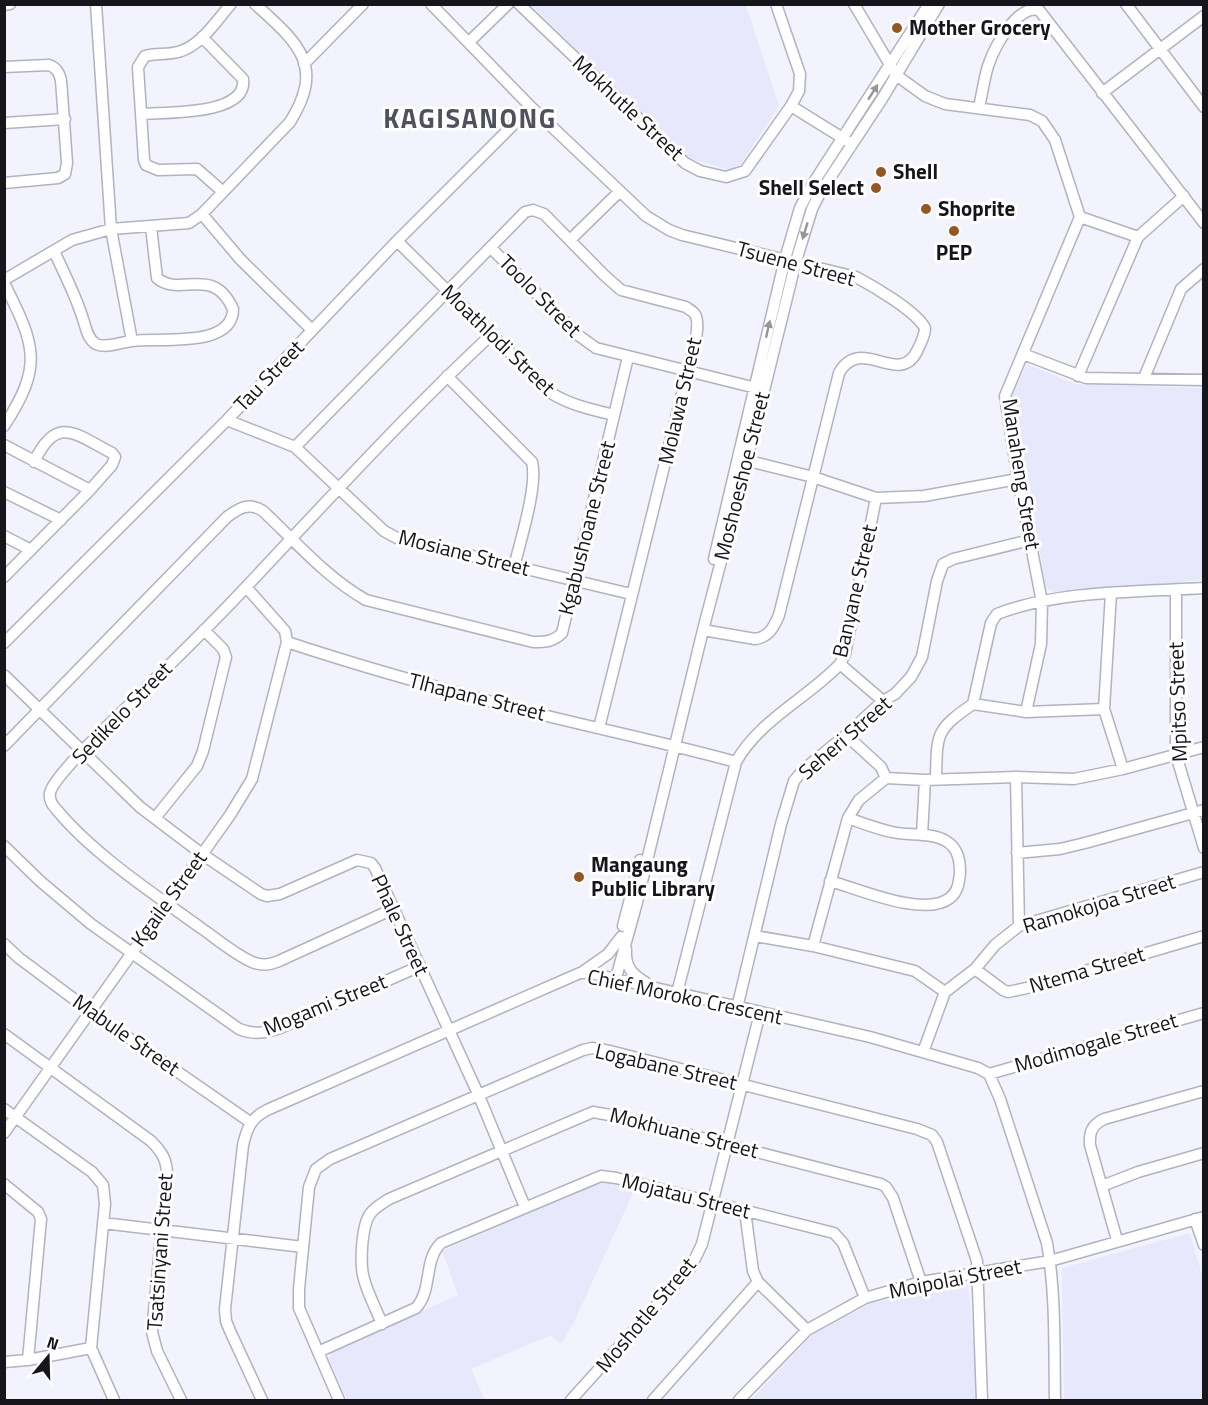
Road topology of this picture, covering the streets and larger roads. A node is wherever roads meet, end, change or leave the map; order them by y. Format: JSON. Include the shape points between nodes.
{"nodes":[{"id":1,"x":10,"y":4,"type":"edge"},
{"id":2,"x":96,"y":4,"type":"edge"},
{"id":3,"x":231,"y":4,"type":"edge"},
{"id":4,"x":255,"y":4,"type":"edge"},
{"id":5,"x":363,"y":4,"type":"edge"},
{"id":6,"x":431,"y":4,"type":"edge"},
{"id":7,"x":508,"y":4,"type":"edge"},
{"id":8,"x":519,"y":4,"type":"edge"},
{"id":9,"x":776,"y":4,"type":"edge"},
{"id":10,"x":929,"y":4,"type":"edge"},
{"id":11,"x":939,"y":4,"type":"edge"},
{"id":12,"x":1126,"y":4,"type":"edge"},
{"id":13,"x":4,"y":5,"type":"edge"},
{"id":14,"x":855,"y":5,"type":"edge"},
{"id":15,"x":1203,"y":16,"type":"edge"},
{"id":16,"x":202,"y":37,"type":"junction"},
{"id":17,"x":469,"y":42,"type":"junction"},
{"id":18,"x":1159,"y":49,"type":"junction"},
{"id":19,"x":304,"y":64,"type":"junction"},
{"id":20,"x":4,"y":67,"type":"edge"},
{"id":21,"x":893,"y":70,"type":"junction"},
{"id":22,"x":1102,"y":93,"type":"junction"},
{"id":23,"x":791,"y":106,"type":"junction"},
{"id":24,"x":531,"y":107,"type":"junction"},
{"id":25,"x":1203,"y":107,"type":"edge"},
{"id":26,"x":979,"y":108,"type":"junction"},
{"id":27,"x":141,"y":114,"type":"junction"},
{"id":28,"x":64,"y":119,"type":"junction"},
{"id":29,"x":4,"y":123,"type":"edge"},
{"id":30,"x":848,"y":141,"type":"junction"},
{"id":31,"x":4,"y":183,"type":"edge"},
{"id":32,"x":222,"y":191,"type":"junction"},
{"id":33,"x":620,"y":191,"type":"junction"},
{"id":34,"x":1184,"y":196,"type":"junction"},
{"id":35,"x":202,"y":214,"type":"junction"},
{"id":36,"x":1080,"y":217,"type":"junction"},
{"id":37,"x":1203,"y":223,"type":"edge"},
{"id":38,"x":151,"y":227,"type":"junction"},
{"id":39,"x":111,"y":229,"type":"junction"},
{"id":40,"x":1138,"y":237,"type":"junction"},
{"id":41,"x":570,"y":240,"type":"junction"},
{"id":42,"x":397,"y":241,"type":"junction"},
{"id":43,"x":491,"y":248,"type":"junction"},
{"id":44,"x":54,"y":251,"type":"junction"},
{"id":45,"x":790,"y":260,"type":"junction"},
{"id":46,"x":1203,"y":269,"type":"edge"},
{"id":47,"x":4,"y":282,"type":"edge"},
{"id":48,"x":448,"y":292,"type":"junction"},
{"id":49,"x":312,"y":330,"type":"junction"},
{"id":50,"x":492,"y":334,"type":"junction"},
{"id":51,"x":132,"y":340,"type":"junction"},
{"id":52,"x":1023,"y":354,"type":"junction"},
{"id":53,"x":628,"y":357,"type":"junction"},
{"id":54,"x":688,"y":370,"type":"junction"},
{"id":55,"x":447,"y":376,"type":"junction"},
{"id":56,"x":1078,"y":376,"type":"junction"},
{"id":57,"x":1144,"y":378,"type":"junction"},
{"id":58,"x":1203,"y":380,"type":"edge"},
{"id":59,"x":759,"y":389,"type":"junction"},
{"id":60,"x":614,"y":416,"type":"junction"},
{"id":61,"x":226,"y":420,"type":"junction"},
{"id":62,"x":4,"y":426,"type":"edge"},
{"id":63,"x":4,"y":445,"type":"edge"},
{"id":64,"x":295,"y":447,"type":"junction"},
{"id":65,"x":742,"y":460,"type":"junction"},
{"id":66,"x":34,"y":462,"type":"junction"},
{"id":67,"x":813,"y":477,"type":"junction"},
{"id":68,"x":1018,"y":479,"type":"junction"},
{"id":69,"x":339,"y":489,"type":"junction"},
{"id":70,"x":90,"y":490,"type":"junction"},
{"id":71,"x":4,"y":492,"type":"edge"},
{"id":72,"x":876,"y":498,"type":"junction"},
{"id":73,"x":61,"y":520,"type":"junction"},
{"id":74,"x":4,"y":536,"type":"edge"},
{"id":75,"x":291,"y":537,"type":"junction"},
{"id":76,"x":1030,"y":540,"type":"junction"},
{"id":77,"x":32,"y":550,"type":"junction"},
{"id":78,"x":514,"y":567,"type":"junction"},
{"id":79,"x":4,"y":577,"type":"edge"},
{"id":80,"x":574,"y":580,"type":"junction"},
{"id":81,"x":246,"y":587,"type":"junction"},
{"id":82,"x":1203,"y":588,"type":"edge"},
{"id":83,"x":1176,"y":590,"type":"junction"},
{"id":84,"x":1111,"y":593,"type":"junction"},
{"id":85,"x":631,"y":594,"type":"junction"},
{"id":86,"x":1042,"y":602,"type":"junction"},
{"id":87,"x":204,"y":630,"type":"junction"},
{"id":88,"x":703,"y":630,"type":"junction"},
{"id":89,"x":287,"y":642,"type":"junction"},
{"id":90,"x":4,"y":643,"type":"edge"},
{"id":91,"x":840,"y":664,"type":"junction"},
{"id":92,"x":4,"y":675,"type":"edge"},
{"id":93,"x":883,"y":701,"type":"junction"},
{"id":94,"x":973,"y":704,"type":"junction"},
{"id":95,"x":1104,"y":709,"type":"junction"},
{"id":96,"x":40,"y":710,"type":"junction"},
{"id":97,"x":1026,"y":712,"type":"junction"},
{"id":98,"x":598,"y":728,"type":"junction"},
{"id":99,"x":846,"y":735,"type":"junction"},
{"id":100,"x":672,"y":744,"type":"junction"},
{"id":101,"x":4,"y":746,"type":"edge"},
{"id":102,"x":1203,"y":747,"type":"edge"},
{"id":103,"x":83,"y":751,"type":"junction"},
{"id":104,"x":1176,"y":755,"type":"junction"},
{"id":105,"x":736,"y":762,"type":"junction"},
{"id":106,"x":1123,"y":769,"type":"junction"},
{"id":107,"x":1016,"y":777,"type":"junction"},
{"id":108,"x":886,"y":778,"type":"junction"},
{"id":109,"x":931,"y":779,"type":"junction"},
{"id":110,"x":1198,"y":812,"type":"edge"},
{"id":111,"x":155,"y":818,"type":"junction"},
{"id":112,"x":848,"y":818,"type":"junction"},
{"id":113,"x":922,"y":835,"type":"junction"},
{"id":114,"x":4,"y":846,"type":"edge"},
{"id":115,"x":1203,"y":848,"type":"edge"},
{"id":116,"x":1017,"y":853,"type":"junction"},
{"id":117,"x":202,"y":854,"type":"junction"},
{"id":118,"x":1203,"y":872,"type":"edge"},
{"id":119,"x":830,"y":881,"type":"junction"},
{"id":120,"x":166,"y":903,"type":"junction"},
{"id":121,"x":393,"y":909,"type":"junction"},
{"id":122,"x":1019,"y":926,"type":"junction"},
{"id":123,"x":755,"y":936,"type":"junction"},
{"id":124,"x":1203,"y":936,"type":"edge"},
{"id":125,"x":624,"y":938,"type":"junction"},
{"id":126,"x":4,"y":944,"type":"edge"},
{"id":127,"x":813,"y":946,"type":"junction"},
{"id":128,"x":131,"y":952,"type":"junction"},
{"id":129,"x":420,"y":966,"type":"junction"},
{"id":130,"x":975,"y":969,"type":"junction"},
{"id":131,"x":580,"y":973,"type":"junction"},
{"id":132,"x":614,"y":978,"type":"junction"},
{"id":133,"x":656,"y":988,"type":"junction"},
{"id":134,"x":945,"y":992,"type":"junction"},
{"id":135,"x":677,"y":993,"type":"junction"},
{"id":136,"x":737,"y":1008,"type":"junction"},
{"id":137,"x":90,"y":1011,"type":"junction"},
{"id":138,"x":1203,"y":1012,"type":"edge"},
{"id":139,"x":760,"y":1013,"type":"junction"},
{"id":140,"x":448,"y":1029,"type":"junction"},
{"id":141,"x":4,"y":1034,"type":"edge"},
{"id":142,"x":923,"y":1052,"type":"junction"},
{"id":143,"x":52,"y":1068,"type":"junction"},
{"id":144,"x":989,"y":1074,"type":"junction"},
{"id":145,"x":741,"y":1084,"type":"junction"},
{"id":146,"x":1203,"y":1091,"type":"edge"},
{"id":147,"x":479,"y":1096,"type":"junction"},
{"id":148,"x":4,"y":1109,"type":"edge"},
{"id":149,"x":16,"y":1117,"type":"junction"},
{"id":150,"x":250,"y":1122,"type":"junction"},
{"id":151,"x":4,"y":1133,"type":"edge"},
{"id":152,"x":726,"y":1143,"type":"junction"},
{"id":153,"x":502,"y":1151,"type":"junction"},
{"id":154,"x":1203,"y":1154,"type":"edge"},
{"id":155,"x":4,"y":1184,"type":"edge"},
{"id":156,"x":1102,"y":1186,"type":"junction"},
{"id":157,"x":712,"y":1203,"type":"junction"},
{"id":158,"x":525,"y":1207,"type":"junction"},
{"id":159,"x":745,"y":1211,"type":"junction"},
{"id":160,"x":1199,"y":1218,"type":"edge"},
{"id":161,"x":103,"y":1223,"type":"junction"},
{"id":162,"x":162,"y":1230,"type":"junction"},
{"id":163,"x":234,"y":1240,"type":"junction"},
{"id":164,"x":1117,"y":1240,"type":"junction"},
{"id":165,"x":1203,"y":1245,"type":"edge"},
{"id":166,"x":303,"y":1247,"type":"junction"},
{"id":167,"x":1050,"y":1261,"type":"junction"},
{"id":168,"x":976,"y":1274,"type":"junction"},
{"id":169,"x":758,"y":1282,"type":"junction"},
{"id":170,"x":921,"y":1282,"type":"junction"},
{"id":171,"x":865,"y":1298,"type":"junction"},
{"id":172,"x":382,"y":1324,"type":"junction"},
{"id":173,"x":807,"y":1330,"type":"junction"},
{"id":174,"x":91,"y":1348,"type":"junction"},
{"id":175,"x":318,"y":1352,"type":"junction"},
{"id":176,"x":28,"y":1360,"type":"junction"},
{"id":177,"x":4,"y":1362,"type":"edge"},
{"id":178,"x":114,"y":1401,"type":"edge"},
{"id":179,"x":181,"y":1401,"type":"edge"},
{"id":180,"x":262,"y":1401,"type":"edge"},
{"id":181,"x":339,"y":1401,"type":"edge"},
{"id":182,"x":571,"y":1401,"type":"edge"},
{"id":183,"x":653,"y":1401,"type":"edge"},
{"id":184,"x":739,"y":1401,"type":"edge"},
{"id":185,"x":982,"y":1401,"type":"edge"},
{"id":186,"x":1055,"y":1401,"type":"edge"}],
"edges":[{"from":1,"to":13,"type":"street"},
{"from":2,"to":39,"type":"street"},
{"from":3,"to":16,"type":"street"},
{"from":4,"to":19,"type":"street","via":[[283,29],[300,50]]},
{"from":5,"to":19,"type":"street"},
{"from":6,"to":17,"type":"street","name":"Tsuene Street"},
{"from":7,"to":17,"type":"street"},
{"from":8,"to":23,"type":"street","name":"Mokhutle Street","via":[[685,163],[700,171],[726,177],[745,171]]},
{"from":9,"to":23,"type":"street","name":"Mokhutle Street","via":[[800,74],[799,91]]},
{"from":10,"to":21,"type":"street","name":"Moshoeshoe Street"},
{"from":11,"to":21,"type":"street","name":"Moshoeshoe Street"},
{"from":12,"to":18,"type":"street"},
{"from":14,"to":21,"type":"street"},
{"from":15,"to":18,"type":"street"},
{"from":16,"to":27,"type":"street","via":[[178,52],[142,59],[138,68]]},
{"from":16,"to":27,"type":"street","via":[[243,79],[240,93],[225,105]]},
{"from":17,"to":24,"type":"street","name":"Tsuene Street"},
{"from":18,"to":22,"type":"street"},
{"from":18,"to":25,"type":"street"},
{"from":19,"to":32,"type":"street","via":[[305,93],[294,115]]},
{"from":20,"to":28,"type":"street","via":[[55,67],[61,80]]},
{"from":21,"to":26,"type":"street","via":[[940,103]]},
{"from":21,"to":30,"type":"street","name":"Moshoeshoe Street"},
{"from":22,"to":26,"type":"street","via":[[1041,11],[1033,8],[1012,22],[996,48]]},
{"from":22,"to":34,"type":"street"},
{"from":23,"to":30,"type":"street"},
{"from":24,"to":33,"type":"street","name":"Tsuene Street"},
{"from":24,"to":42,"type":"street","name":"Tau Street"},
{"from":26,"to":36,"type":"street","via":[[1030,115],[1046,125]]},
{"from":27,"to":32,"type":"street","via":[[146,165],[158,170],[196,169]]},
{"from":28,"to":29,"type":"street"},
{"from":28,"to":31,"type":"street","via":[[68,163],[65,174]]},
{"from":30,"to":45,"type":"street","name":"Moshoeshoe Street"},
{"from":32,"to":35,"type":"street"},
{"from":33,"to":41,"type":"street"},
{"from":33,"to":45,"type":"street","name":"Tsuene Street","via":[[646,216],[669,230]]},
{"from":34,"to":37,"type":"street"},
{"from":34,"to":40,"type":"street"},
{"from":35,"to":38,"type":"street","via":[[189,223]]},
{"from":35,"to":49,"type":"street","via":[[240,259]]},
{"from":36,"to":40,"type":"street"},
{"from":36,"to":52,"type":"street","name":"Manaheng Street"},
{"from":38,"to":39,"type":"street"},
{"from":38,"to":51,"type":"street","via":[[157,278],[172,285],[210,285],[233,306],[233,313],[229,324],[207,336]]},
{"from":39,"to":44,"type":"street","via":[[72,240]]},
{"from":39,"to":51,"type":"street"},
{"from":40,"to":56,"type":"street"},
{"from":41,"to":43,"type":"street","name":"Molawa Street","via":[[544,214],[533,210],[525,212]]},
{"from":41,"to":54,"type":"street","name":"Molawa Street","via":[[621,290],[686,307],[695,314],[697,333]]},
{"from":42,"to":48,"type":"street","name":"Moathlodi Street"},
{"from":42,"to":49,"type":"street","name":"Tau Street"},
{"from":43,"to":48,"type":"street","name":"Molawa Street"},
{"from":43,"to":53,"type":"street","name":"Toolo Street","via":[[578,335],[596,348]]},
{"from":44,"to":47,"type":"street"},
{"from":44,"to":51,"type":"street","via":[[89,338],[96,344],[108,345]]},
{"from":45,"to":59,"type":"street","name":"Moshoeshoe Street"},
{"from":45,"to":67,"type":"street","name":"Tsuene Street","via":[[856,277],[925,328],[914,358],[908,363],[896,365],[863,357],[842,367]]},
{"from":46,"to":57,"type":"street","via":[[1181,289]]},
{"from":47,"to":62,"type":"street","via":[[32,348],[29,379]]},
{"from":48,"to":50,"type":"street","name":"Moathlodi Street"},
{"from":48,"to":64,"type":"street","name":"Molawa Street"},
{"from":49,"to":61,"type":"street","name":"Tau Street"},
{"from":50,"to":55,"type":"street","name":"Sedikelo Street"},
{"from":50,"to":60,"type":"street","name":"Moathlodi Street","via":[[551,393]]},
{"from":52,"to":56,"type":"street"},
{"from":52,"to":68,"type":"street","name":"Manaheng Street","via":[[1005,396]]},
{"from":53,"to":54,"type":"street","name":"Toolo Street"},
{"from":53,"to":60,"type":"street","name":"Kgabushoane Street"},
{"from":54,"to":59,"type":"street","name":"Toolo Street"},
{"from":54,"to":85,"type":"street","name":"Molawa Street"},
{"from":55,"to":69,"type":"street","name":"Sedikelo Street"},
{"from":55,"to":78,"type":"street","via":[[532,462],[529,501]]},
{"from":56,"to":57,"type":"street"},
{"from":57,"to":58,"type":"street"},
{"from":59,"to":65,"type":"street","name":"Moshoeshoe Street"},
{"from":60,"to":80,"type":"street","name":"Kgabushoane Street"},
{"from":61,"to":64,"type":"street","name":"Mosiane Street"},
{"from":61,"to":90,"type":"street","name":"Tau Street"},
{"from":63,"to":66,"type":"street"},
{"from":64,"to":69,"type":"street","name":"Mosiane Street"},
{"from":65,"to":67,"type":"street","name":"Banyane Street"},
{"from":65,"to":88,"type":"street","name":"Moshoeshoe Street"},
{"from":65,"to":100,"type":"street","name":"Moshoeshoe Street"},
{"from":66,"to":70,"type":"street"},
{"from":66,"to":70,"type":"street","via":[[51,435],[66,432],[115,455],[112,465]]},
{"from":67,"to":72,"type":"street","name":"Banyane Street"},
{"from":67,"to":88,"type":"street","name":"Tsuene Street","via":[[772,630],[755,639]]},
{"from":68,"to":72,"type":"street","name":"Banyane Street","via":[[924,496]]},
{"from":68,"to":76,"type":"street","name":"Manaheng Street"},
{"from":69,"to":75,"type":"street","name":"Sedikelo Street"},
{"from":69,"to":78,"type":"street","name":"Mosiane Street","via":[[396,538]]},
{"from":70,"to":73,"type":"street"},
{"from":71,"to":73,"type":"street"},
{"from":72,"to":91,"type":"street","name":"Banyane Street"},
{"from":73,"to":77,"type":"street"},
{"from":74,"to":77,"type":"street"},
{"from":75,"to":80,"type":"street","name":"Kgabushoane Street","via":[[335,579],[366,600],[533,642],[554,640],[562,633]]},
{"from":75,"to":81,"type":"street","name":"Sedikelo Street"},
{"from":75,"to":96,"type":"street","name":"Kgabushoane Street","via":[[263,511],[248,506],[240,508]]},
{"from":76,"to":86,"type":"street","name":"Manaheng Street"},
{"from":76,"to":93,"type":"street","name":"Seheri Street","via":[[943,564],[918,667],[906,685]]},
{"from":77,"to":79,"type":"street"},
{"from":78,"to":80,"type":"street","name":"Mosiane Street"},
{"from":80,"to":85,"type":"street","name":"Mosiane Street"},
{"from":81,"to":87,"type":"street","name":"Sedikelo Street"},
{"from":81,"to":89,"type":"street","via":[[285,631]]},
{"from":82,"to":83,"type":"street"},
{"from":83,"to":84,"type":"street"},
{"from":83,"to":104,"type":"street","name":"Mpitso Street"},
{"from":84,"to":86,"type":"street"},
{"from":84,"to":95,"type":"street"},
{"from":85,"to":98,"type":"street","name":"Molawa Street"},
{"from":86,"to":94,"type":"street","via":[[994,618]]},
{"from":86,"to":97,"type":"street","name":"Manaheng Street","via":[[1041,644]]},
{"from":87,"to":103,"type":"street","name":"Sedikelo Street"},
{"from":87,"to":111,"type":"street","via":[[226,657],[214,706],[197,766]]},
{"from":88,"to":100,"type":"street","name":"Moshoeshoe Street"},
{"from":89,"to":98,"type":"street","name":"Tlhapane Street","via":[[368,669]]},
{"from":89,"to":117,"type":"street","name":"Kgaile Street","via":[[252,779]]},
{"from":91,"to":93,"type":"street"},
{"from":91,"to":105,"type":"street","name":"Banyane Street","via":[[756,736]]},
{"from":92,"to":96,"type":"street","name":"Phale Street"},
{"from":93,"to":99,"type":"street","name":"Seheri Street"},
{"from":94,"to":97,"type":"street"},
{"from":94,"to":109,"type":"street","via":[[942,731]]},
{"from":95,"to":97,"type":"street"},
{"from":95,"to":106,"type":"street"},
{"from":96,"to":101,"type":"street"},
{"from":96,"to":103,"type":"street","name":"Phale Street"},
{"from":98,"to":100,"type":"street","name":"Tlhapane Street"},
{"from":99,"to":108,"type":"street","via":[[881,767]]},
{"from":99,"to":123,"type":"street","name":"Seheri Street","via":[[794,781]]},
{"from":100,"to":105,"type":"street","name":"Tlhapane Street"},
{"from":100,"to":125,"type":"street","name":"Moshoeshoe Street"},
{"from":102,"to":104,"type":"street"},
{"from":103,"to":111,"type":"street","name":"Phale Street"},
{"from":103,"to":120,"type":"street","name":"Sedikelo Street","via":[[53,785],[51,803],[89,842]]},
{"from":104,"to":106,"type":"street"},
{"from":104,"to":110,"type":"street","name":"Mpitso Street"},
{"from":105,"to":135,"type":"street","name":"Banyane Street"},
{"from":106,"to":107,"type":"street","via":[[1074,779]]},
{"from":107,"to":109,"type":"street"},
{"from":107,"to":116,"type":"street"},
{"from":108,"to":109,"type":"street"},
{"from":108,"to":112,"type":"street","via":[[858,800]]},
{"from":109,"to":113,"type":"street"},
{"from":110,"to":115,"type":"street","name":"Mpitso Street"},
{"from":110,"to":116,"type":"street","via":[[1060,849]]},
{"from":111,"to":117,"type":"street","name":"Phale Street"},
{"from":112,"to":113,"type":"street","via":[[891,832]]},
{"from":112,"to":119,"type":"street"},
{"from":113,"to":119,"type":"street","via":[[946,841],[958,854],[958,886],[950,899],[925,906],[904,903]]},
{"from":114,"to":128,"type":"street","name":"Mogami Street","via":[[62,900]]},
{"from":116,"to":122,"type":"street"},
{"from":117,"to":120,"type":"street","name":"Kgaile Street"},
{"from":117,"to":121,"type":"street","name":"Phale Street","via":[[267,896],[357,860],[371,862]]},
{"from":118,"to":122,"type":"street","name":"Ramokojoa Street"},
{"from":119,"to":127,"type":"street"},
{"from":120,"to":121,"type":"street","name":"Sedikelo Street","via":[[250,961],[262,965],[279,961]]},
{"from":120,"to":128,"type":"street","name":"Kgaile Street"},
{"from":121,"to":129,"type":"street","name":"Phale Street"},
{"from":122,"to":130,"type":"street","name":"Ramokojoa Street","via":[[995,945]]},
{"from":123,"to":127,"type":"street"},
{"from":123,"to":136,"type":"street","name":"Seheri Street"},
{"from":124,"to":130,"type":"street","name":"Ntema Street","via":[[1008,992]]},
{"from":125,"to":131,"type":"street"},
{"from":125,"to":132,"type":"street","name":"Moshoeshoe Street"},
{"from":125,"to":133,"type":"street","via":[[629,969]]},
{"from":126,"to":137,"type":"street","name":"Mabule Street"},
{"from":127,"to":134,"type":"street","via":[[915,971]]},
{"from":128,"to":129,"type":"street","name":"Mogami Street","via":[[239,1029],[257,1034],[280,1028]]},
{"from":128,"to":137,"type":"street","name":"Kgaile Street"},
{"from":129,"to":140,"type":"street","name":"Phale Street"},
{"from":130,"to":134,"type":"street","name":"Ramokojoa Street"},
{"from":131,"to":132,"type":"street","name":"Chief Moroko Crescent"},
{"from":131,"to":140,"type":"street","name":"Chief Moroko Crescent"},
{"from":132,"to":133,"type":"street","name":"Chief Moroko Crescent"},
{"from":133,"to":135,"type":"street","name":"Chief Moroko Crescent"},
{"from":134,"to":142,"type":"street"},
{"from":135,"to":136,"type":"street","name":"Chief Moroko Crescent"},
{"from":136,"to":139,"type":"street","name":"Chief Moroko Crescent"},
{"from":137,"to":143,"type":"street","name":"Kgaile Street"},
{"from":137,"to":150,"type":"street","name":"Mabule Street"},
{"from":138,"to":144,"type":"street","name":"Modimogale Street"},
{"from":139,"to":142,"type":"street","name":"Chief Moroko Crescent"},
{"from":139,"to":145,"type":"street","name":"Moshotle Street"},
{"from":140,"to":147,"type":"street","name":"Phale Street"},
{"from":140,"to":150,"type":"street","name":"Chief Moroko Crescent","via":[[256,1115]]},
{"from":141,"to":143,"type":"street","name":"Tsatsinyani Street"},
{"from":142,"to":144,"type":"street","name":"Chief Moroko Crescent"},
{"from":143,"to":149,"type":"street","name":"Kgaile Street"},
{"from":143,"to":162,"type":"street","name":"Tsatsinyani Street","via":[[161,1151],[167,1166]]},
{"from":144,"to":167,"type":"street","via":[[1043,1228]]},
{"from":145,"to":147,"type":"street","name":"Logabane Street","via":[[592,1048]]},
{"from":145,"to":152,"type":"street","name":"Moshotle Street"},
{"from":145,"to":168,"type":"street","name":"Logabane Street","via":[[918,1129],[932,1136],[974,1249]]},
{"from":146,"to":156,"type":"street","via":[[1096,1124],[1090,1139]]},
{"from":147,"to":153,"type":"street","name":"Phale Street"},
{"from":147,"to":166,"type":"street","name":"Logabane Street","via":[[322,1163],[309,1187]]},
{"from":148,"to":149,"type":"street"},
{"from":149,"to":151,"type":"street","name":"Kgaile Street"},
{"from":149,"to":161,"type":"street","via":[[99,1178],[105,1194]]},
{"from":150,"to":163,"type":"street","via":[[243,1145]]},
{"from":152,"to":153,"type":"street","name":"Mokhuane Street","via":[[593,1112]]},
{"from":152,"to":157,"type":"street","name":"Moshotle Street"},
{"from":152,"to":170,"type":"street","name":"Mokhuane Street","via":[[872,1180],[886,1187],[895,1202]]},
{"from":153,"to":158,"type":"street","name":"Phale Street"},
{"from":153,"to":172,"type":"street","name":"Mokhuane Street","via":[[389,1199],[371,1213],[362,1265]]},
{"from":154,"to":156,"type":"street"},
{"from":155,"to":176,"type":"street","via":[[38,1212],[41,1219]]},
{"from":156,"to":164,"type":"street"},
{"from":157,"to":158,"type":"street","name":"Mojatau Street","via":[[601,1176]]},
{"from":157,"to":159,"type":"street","name":"Mojatau Street"},
{"from":157,"to":182,"type":"street","name":"Moshotle Street","via":[[692,1266]]},
{"from":158,"to":172,"type":"street","name":"Mojatau Street","via":[[441,1243],[432,1253],[421,1302]]},
{"from":159,"to":169,"type":"street"},
{"from":159,"to":171,"type":"street","name":"Mojatau Street","via":[[837,1235]]},
{"from":160,"to":164,"type":"street","name":"Moipolai Street"},
{"from":160,"to":165,"type":"street"},
{"from":161,"to":162,"type":"street"},
{"from":161,"to":174,"type":"street"},
{"from":162,"to":163,"type":"street"},
{"from":162,"to":179,"type":"street","name":"Tsatsinyani Street","via":[[152,1332]]},
{"from":163,"to":166,"type":"street"},
{"from":163,"to":180,"type":"street","via":[[226,1321]]},
{"from":164,"to":167,"type":"street","name":"Moipolai Street"},
{"from":166,"to":175,"type":"street","name":"Logabane Street","via":[[299,1308]]},
{"from":167,"to":168,"type":"street","name":"Moipolai Street"},
{"from":167,"to":186,"type":"street"},
{"from":168,"to":170,"type":"street","name":"Moipolai Street"},
{"from":168,"to":185,"type":"street","name":"Logabane Street"},
{"from":169,"to":173,"type":"street"},
{"from":169,"to":183,"type":"street"},
{"from":170,"to":171,"type":"street","name":"Moipolai Street"},
{"from":171,"to":173,"type":"street","name":"Moipolai Street"},
{"from":172,"to":175,"type":"street","name":"Mojatau Street"},
{"from":173,"to":184,"type":"street","name":"Moipolai Street"},
{"from":174,"to":176,"type":"street"},
{"from":174,"to":178,"type":"street"},
{"from":175,"to":181,"type":"street","name":"Logabane Street"},
{"from":176,"to":177,"type":"street"}]}
